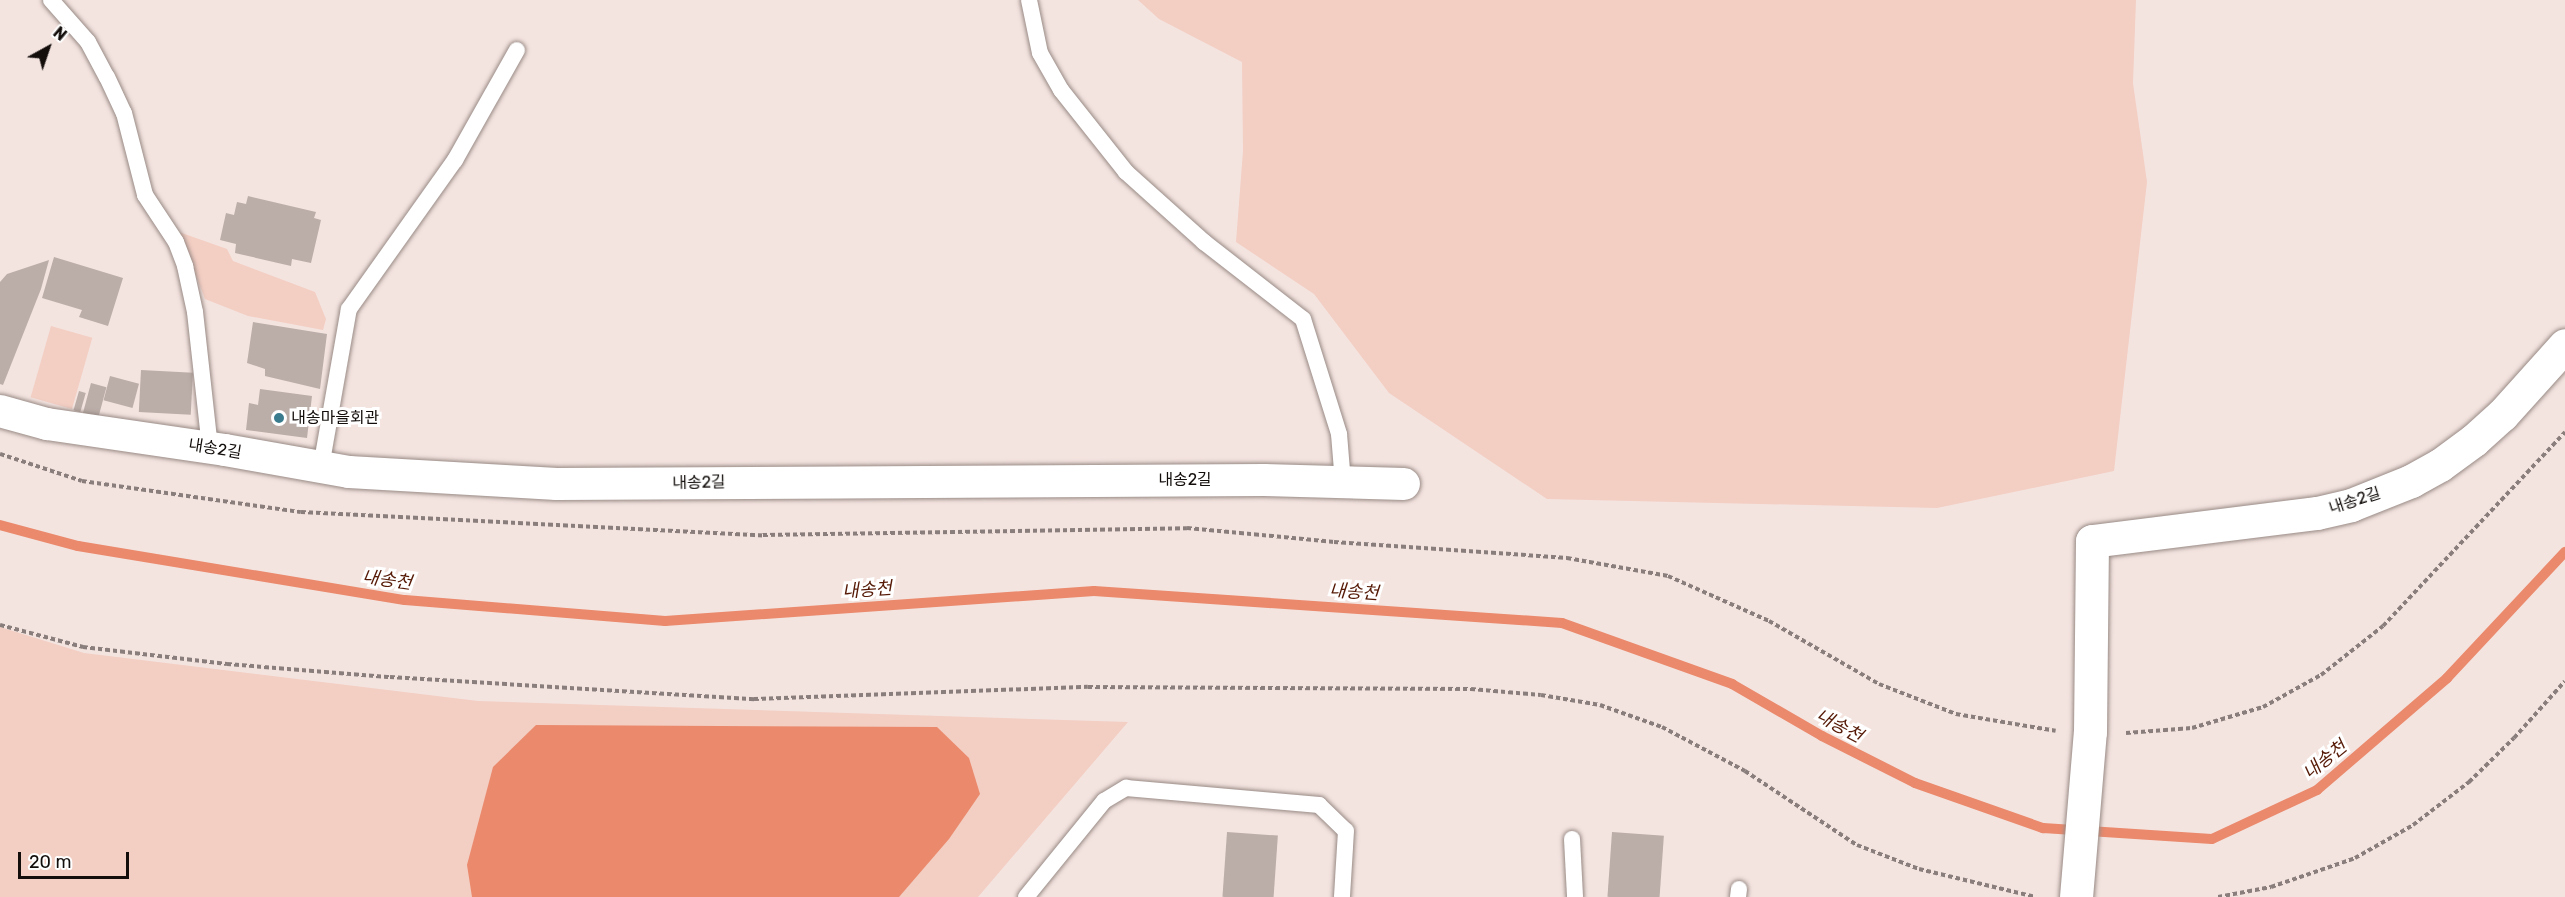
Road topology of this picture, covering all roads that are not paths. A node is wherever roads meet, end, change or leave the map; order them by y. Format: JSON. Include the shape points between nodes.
{"nodes":[{"id":1,"x":51,"y":0,"type":"edge"},
{"id":2,"x":1029,"y":0,"type":"edge"},
{"id":3,"x":517,"y":50,"type":"dead end"},
{"id":4,"x":2565,"y":345,"type":"edge"},
{"id":5,"x":0,"y":411,"type":"edge"},
{"id":6,"x":210,"y":448,"type":"junction"},
{"id":7,"x":321,"y":467,"type":"junction"},
{"id":8,"x":1343,"y":483,"type":"junction"},
{"id":9,"x":1404,"y":484,"type":"dead end"},
{"id":10,"x":1572,"y":839,"type":"dead end"},
{"id":11,"x":1026,"y":897,"type":"edge"},
{"id":12,"x":1342,"y":897,"type":"edge"},
{"id":13,"x":1575,"y":897,"type":"edge"},
{"id":14,"x":2076,"y":897,"type":"edge"}],
"edges":[{"from":1,"to":6,"type":"lane","via":[[88,42],[107,77],[124,113],[145,195],[176,242],[185,266],[195,312]]},
{"from":2,"to":8,"type":"lane","via":[[1040,53],[1061,90],[1126,172],[1204,242],[1303,319],[1340,434]]},
{"from":3,"to":7,"type":"lane","via":[[454,160],[350,309]]},
{"from":4,"to":14,"type":"street","name":"내송2길","via":[[2474,440],[2411,481],[2351,505],[2317,513],[2092,541],[2077,732]]},
{"from":5,"to":6,"type":"street","name":"내송2길","via":[[47,424]]},
{"from":6,"to":7,"type":"street","name":"내송2길"},
{"from":7,"to":8,"type":"street","name":"내송2길","via":[[557,484],[1206,480]]},
{"from":8,"to":9,"type":"street","name":"내송2길"},
{"from":10,"to":13,"type":"lane"},
{"from":11,"to":12,"type":"lane","via":[[1104,801],[1126,788],[1319,805],[1346,831]]}]}
